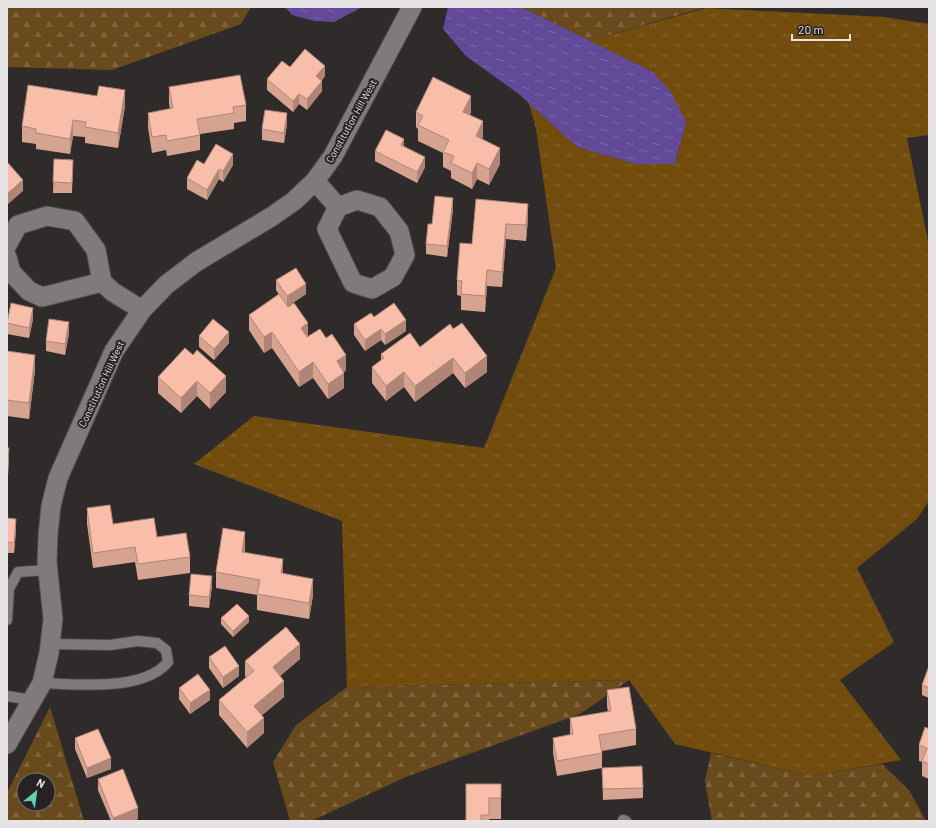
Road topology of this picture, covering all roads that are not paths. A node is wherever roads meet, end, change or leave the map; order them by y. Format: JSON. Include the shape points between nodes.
{"nodes":[{"id":1,"x":412,"y":7,"type":"edge"},
{"id":2,"x":315,"y":181,"type":"junction"},
{"id":3,"x":338,"y":207,"type":"junction"},
{"id":4,"x":7,"y":245,"type":"edge"},
{"id":5,"x":7,"y":257,"type":"edge"},
{"id":6,"x":102,"y":282,"type":"junction"},
{"id":7,"x":142,"y":310,"type":"junction"},
{"id":8,"x":48,"y":570,"type":"junction"},
{"id":9,"x":7,"y":620,"type":"edge"},
{"id":10,"x":50,"y":644,"type":"junction"},
{"id":11,"x":42,"y":683,"type":"junction"},
{"id":12,"x":7,"y":696,"type":"edge"},
{"id":13,"x":31,"y":700,"type":"junction"},
{"id":14,"x":7,"y":744,"type":"edge"}],
"edges":[{"from":1,"to":2,"type":"street","name":"Constitution Hill West","via":[[333,156]]},
{"from":2,"to":3,"type":"street"},
{"from":2,"to":7,"type":"street","name":"Constitution Hill West","via":[[294,201],[271,217],[196,262],[166,285]]},
{"from":3,"to":3,"type":"street","via":[[357,200],[380,207],[399,231],[405,255],[393,277],[372,289],[353,283],[327,228]]},
{"from":4,"to":6,"type":"street","via":[[18,225],[47,216],[75,221],[96,250]]},
{"from":5,"to":6,"type":"street","via":[[11,272],[29,291],[42,296]]},
{"from":6,"to":7,"type":"street"},
{"from":7,"to":8,"type":"street","name":"Constitution Hill West","via":[[114,352],[58,478],[51,506]]},
{"from":8,"to":9,"type":"lane","via":[[18,572],[9,589]]},
{"from":8,"to":10,"type":"street","name":"Constitution Hill West","via":[[52,619]]},
{"from":10,"to":11,"type":"street","name":"Constitution Hill West"},
{"from":10,"to":11,"type":"lane","via":[[110,645],[138,641],[157,643],[166,650],[168,662],[161,670],[139,680],[99,684]]},
{"from":11,"to":13,"type":"street","name":"Constitution Hill West"},
{"from":12,"to":13,"type":"lane"},
{"from":13,"to":14,"type":"street","name":"Constitution Hill West"}]}
